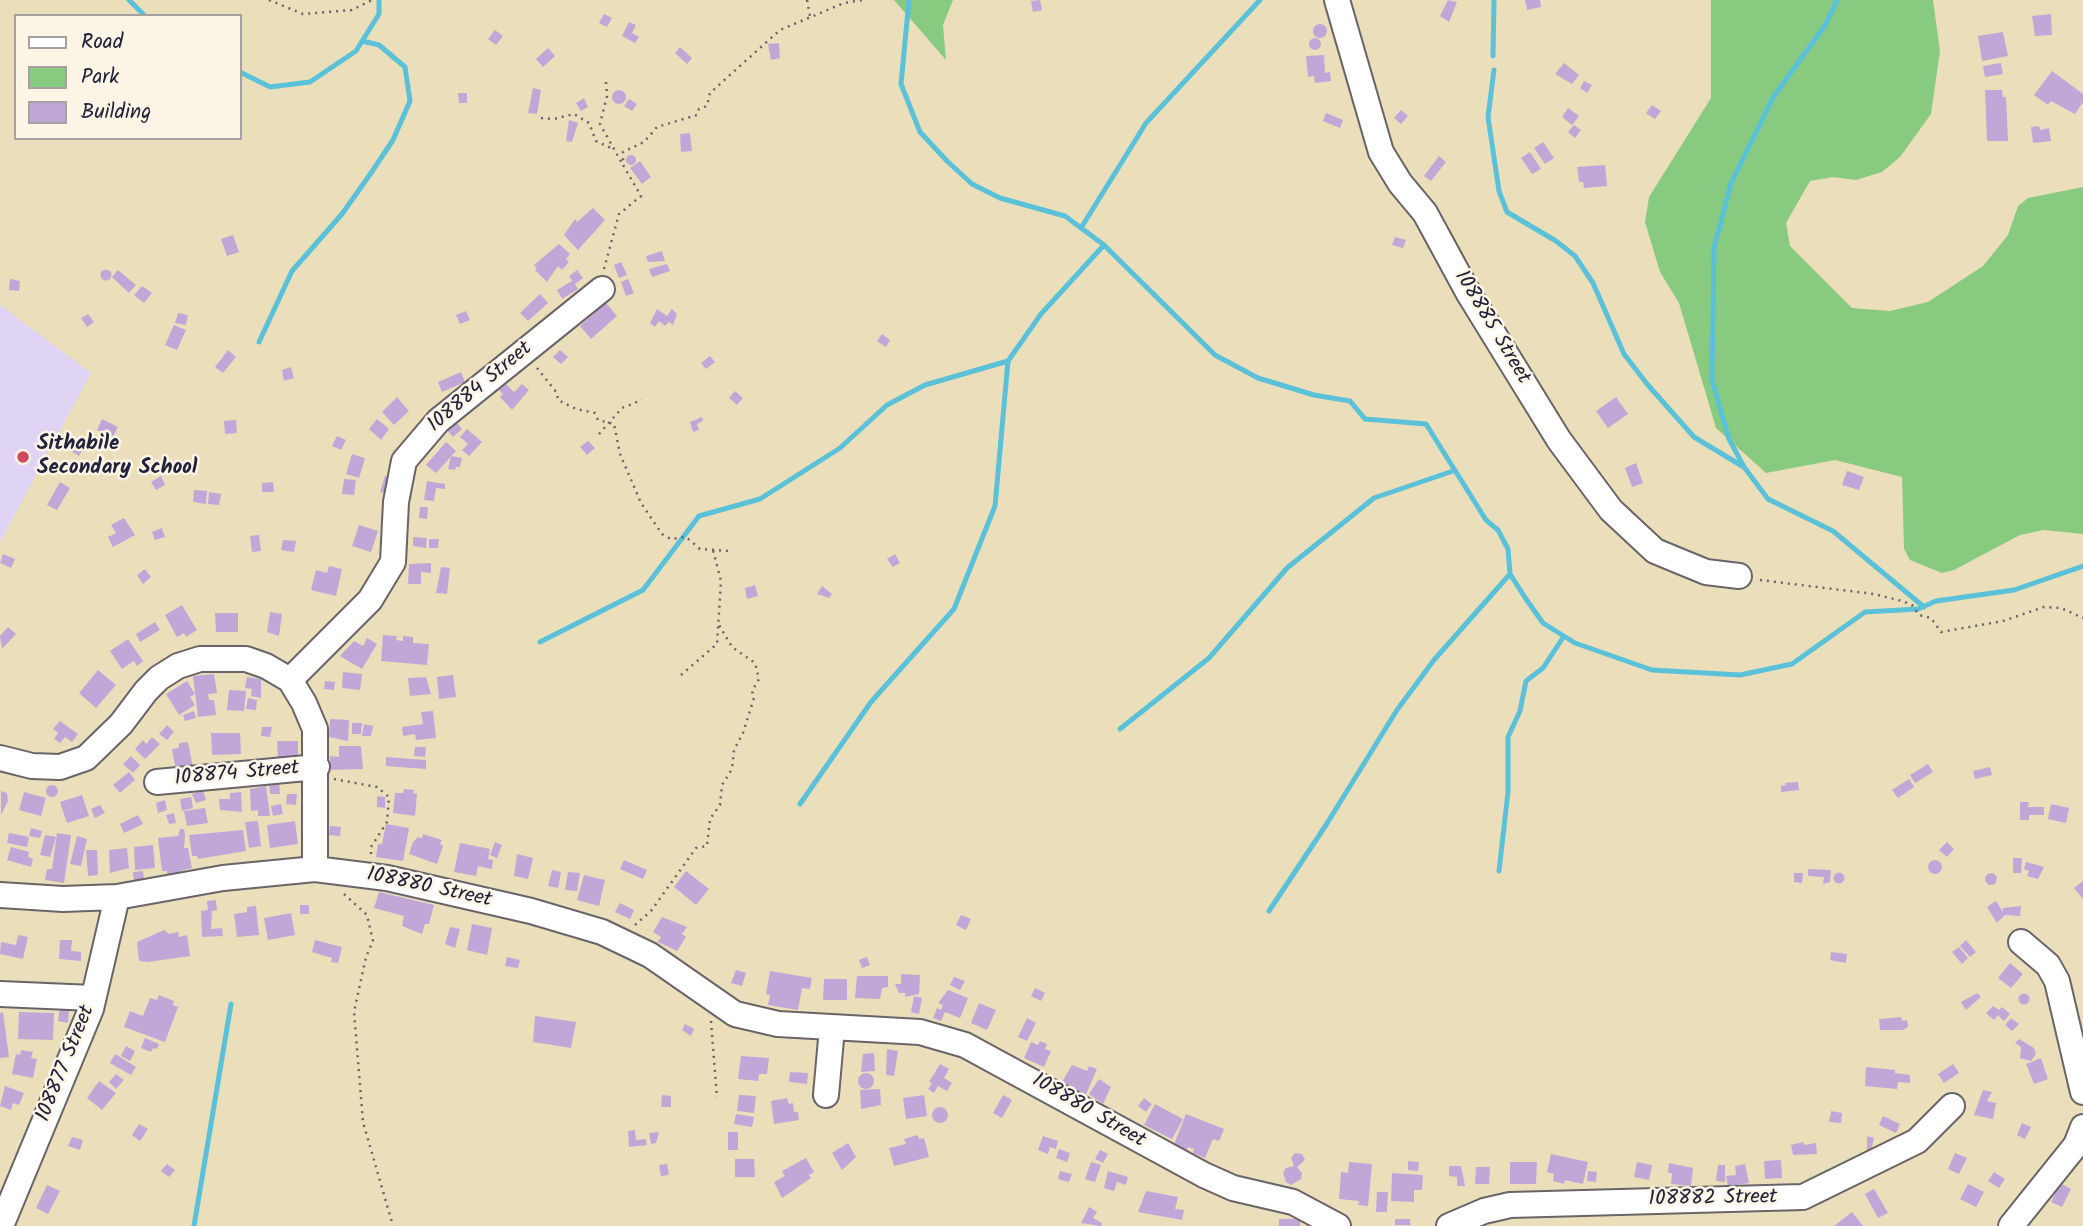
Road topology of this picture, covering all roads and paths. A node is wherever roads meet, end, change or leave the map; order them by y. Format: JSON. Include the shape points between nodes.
{"nodes":[{"id":1,"x":269,"y":0,"type":"edge"},
{"id":2,"x":372,"y":0,"type":"edge"},
{"id":3,"x":807,"y":0,"type":"edge"},
{"id":4,"x":863,"y":0,"type":"edge"},
{"id":5,"x":1337,"y":0,"type":"edge"},
{"id":6,"x":810,"y":16,"type":"junction"},
{"id":7,"x":606,"y":82,"type":"dead end"},
{"id":8,"x":541,"y":118,"type":"dead end"},
{"id":9,"x":611,"y":148,"type":"junction"},
{"id":10,"x":623,"y":165,"type":"junction"},
{"id":11,"x":602,"y":289,"type":"joint"},
{"id":12,"x":524,"y":352,"type":"junction"},
{"id":13,"x":642,"y":400,"type":"dead end"},
{"id":14,"x":610,"y":423,"type":"junction"},
{"id":15,"x":598,"y":434,"type":"dead end"},
{"id":16,"x":713,"y":550,"type":"junction"},
{"id":17,"x":728,"y":551,"type":"dead end"},
{"id":18,"x":1739,"y":576,"type":"joint"},
{"id":19,"x":2083,"y":618,"type":"edge"},
{"id":20,"x":718,"y":623,"type":"junction"},
{"id":21,"x":681,"y":676,"type":"dead end"},
{"id":22,"x":290,"y":680,"type":"junction"},
{"id":23,"x":0,"y":758,"type":"edge"},
{"id":24,"x":317,"y":773,"type":"junction"},
{"id":25,"x":157,"y":782,"type":"dead end"},
{"id":26,"x":315,"y":869,"type":"junction"},
{"id":27,"x":369,"y":876,"type":"junction"},
{"id":28,"x":0,"y":895,"type":"edge"},
{"id":29,"x":117,"y":897,"type":"junction"},
{"id":30,"x":2021,"y":942,"type":"dead end"},
{"id":31,"x":624,"y":943,"type":"junction"},
{"id":32,"x":0,"y":994,"type":"edge"},
{"id":33,"x":709,"y":997,"type":"junction"},
{"id":34,"x":93,"y":998,"type":"junction"},
{"id":35,"x":832,"y":1028,"type":"junction"},
{"id":36,"x":2083,"y":1092,"type":"edge"},
{"id":37,"x":826,"y":1095,"type":"dead end"},
{"id":38,"x":717,"y":1098,"type":"dead end"},
{"id":39,"x":1952,"y":1106,"type":"dead end"},
{"id":40,"x":2083,"y":1127,"type":"edge"},
{"id":41,"x":1,"y":1226,"type":"edge"},
{"id":42,"x":393,"y":1226,"type":"edge"},
{"id":43,"x":1336,"y":1226,"type":"edge"},
{"id":44,"x":1449,"y":1226,"type":"edge"},
{"id":45,"x":2011,"y":1226,"type":"edge"}],
"edges":[{"from":1,"to":2,"type":"path","via":[[303,14],[352,10]]},
{"from":3,"to":6,"type":"path"},
{"from":4,"to":6,"type":"path"},
{"from":5,"to":18,"type":"street","name":"108885 Street","via":[[1381,152],[1425,213],[1490,330],[1566,449],[1611,510],[1655,551],[1706,572]]},
{"from":6,"to":10,"type":"path","via":[[780,30],[754,52],[710,93],[707,106],[697,115],[657,127],[644,142],[623,152]]},
{"from":7,"to":9,"type":"path","via":[[600,124]]},
{"from":8,"to":9,"type":"path","via":[[574,114],[589,123],[596,141]]},
{"from":9,"to":10,"type":"path"},
{"from":10,"to":11,"type":"path","via":[[641,196],[619,214]]},
{"from":11,"to":12,"type":"street","name":"108884 Street"},
{"from":12,"to":14,"type":"path","via":[[558,400]]},
{"from":12,"to":22,"type":"street","name":"108884 Street","via":[[438,421],[404,461],[396,502],[393,562],[370,600]]},
{"from":13,"to":14,"type":"path","via":[[622,408]]},
{"from":14,"to":15,"type":"path"},
{"from":14,"to":16,"type":"path","via":[[641,503],[656,527],[671,539],[686,537],[699,549]]},
{"from":16,"to":17,"type":"path"},
{"from":16,"to":20,"type":"path","via":[[721,581]]},
{"from":18,"to":19,"type":"path","via":[[1902,601],[1931,618],[1941,632],[2003,621],[2044,607],[2061,608]]},
{"from":20,"to":21,"type":"path","via":[[717,644]]},
{"from":20,"to":31,"type":"path","via":[[732,647],[755,663],[759,679],[752,691],[754,698],[734,750],[732,769],[722,785],[720,806],[710,819],[707,846],[696,848]]},
{"from":22,"to":23,"type":"street","via":[[246,659],[200,659],[159,678],[86,758],[60,767]]},
{"from":22,"to":24,"type":"street","name":"108874 Street","via":[[315,729]]},
{"from":24,"to":25,"type":"street","name":"108874 Street"},
{"from":24,"to":26,"type":"street","name":"108874 Street"},
{"from":24,"to":27,"type":"path","via":[[377,787],[389,797],[387,822],[371,847]]},
{"from":26,"to":27,"type":"street","name":"108880 Street"},
{"from":26,"to":29,"type":"street","name":"108880 Street","via":[[223,878]]},
{"from":26,"to":42,"type":"path","via":[[367,915],[372,931],[354,1012],[363,1122]]},
{"from":27,"to":31,"type":"street","name":"108880 Street","via":[[531,911]]},
{"from":28,"to":29,"type":"street","name":"108880 Street"},
{"from":29,"to":34,"type":"street","name":"108877 Street"},
{"from":30,"to":36,"type":"street","via":[[2048,965],[2057,981]]},
{"from":31,"to":33,"type":"street","name":"108880 Street"},
{"from":32,"to":34,"type":"street"},
{"from":33,"to":35,"type":"street","name":"108880 Street","via":[[746,1017]]},
{"from":33,"to":38,"type":"path"},
{"from":34,"to":41,"type":"street","name":"108877 Street"},
{"from":35,"to":37,"type":"street"},
{"from":35,"to":43,"type":"street","name":"108880 Street","via":[[911,1031],[965,1045],[1204,1175],[1233,1188],[1293,1202]]},
{"from":39,"to":44,"type":"street","name":"108882 Street","via":[[1917,1141],[1803,1197],[1510,1205]]},
{"from":40,"to":45,"type":"street","via":[[2076,1145]]}]}
